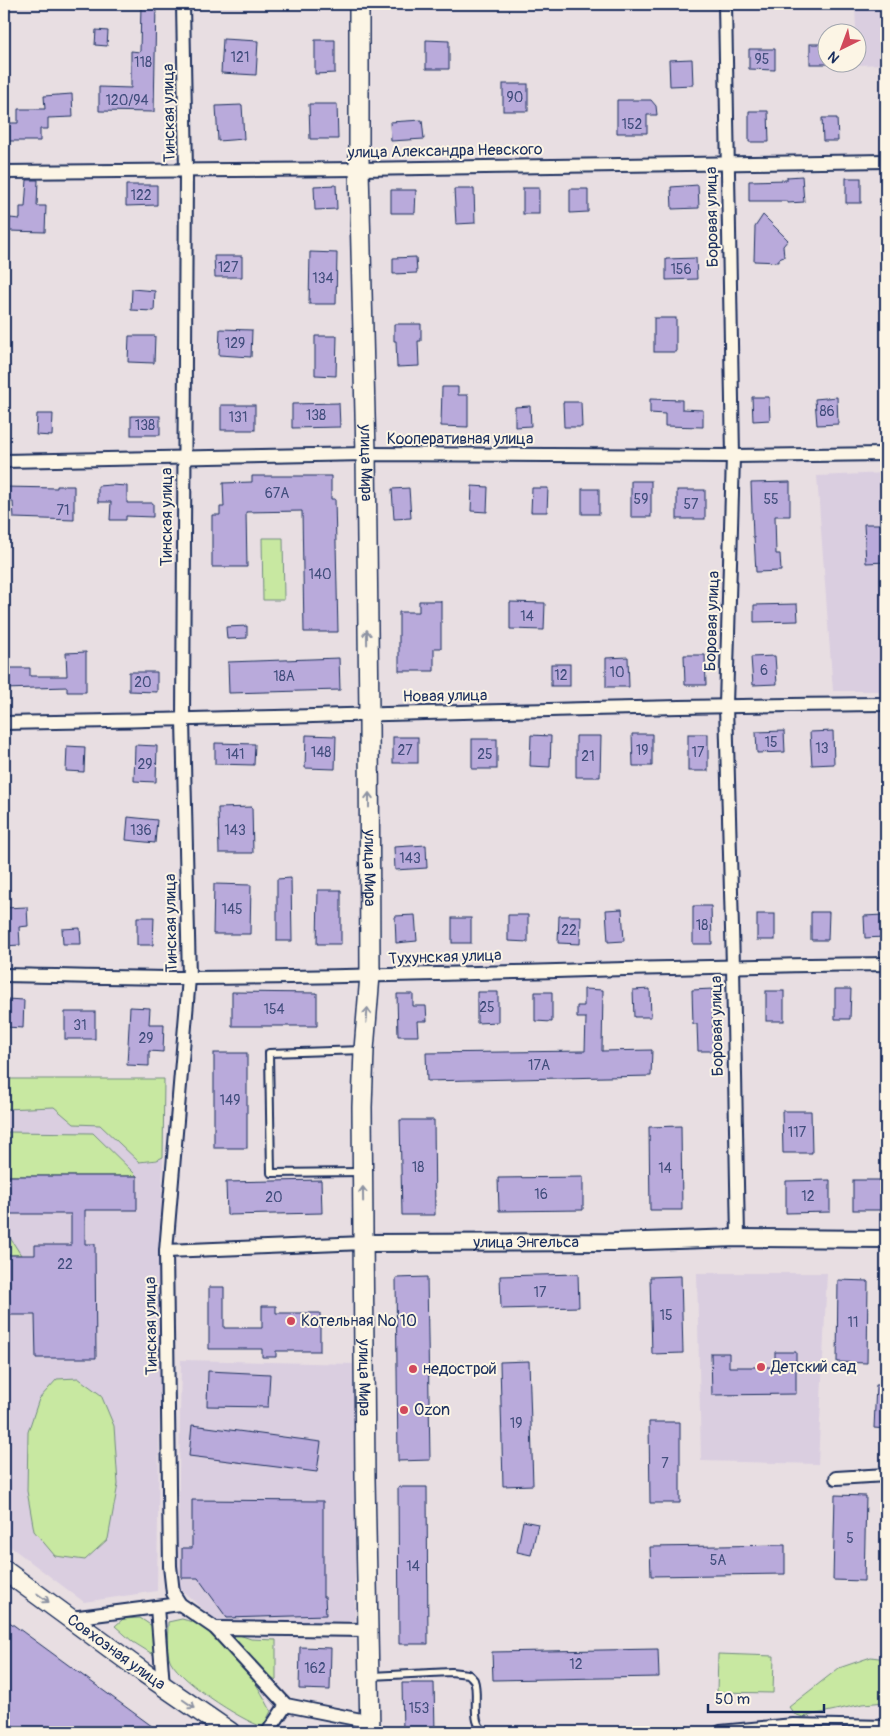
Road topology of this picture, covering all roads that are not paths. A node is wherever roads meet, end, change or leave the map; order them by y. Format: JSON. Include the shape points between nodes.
{"nodes":[{"id":1,"x":183,"y":4,"type":"edge"},
{"id":2,"x":359,"y":4,"type":"edge"},
{"id":3,"x":725,"y":4,"type":"edge"},
{"id":4,"x":886,"y":161,"type":"edge"},
{"id":5,"x":727,"y":164,"type":"junction"},
{"id":6,"x":359,"y":169,"type":"junction"},
{"id":7,"x":186,"y":171,"type":"junction"},
{"id":8,"x":4,"y":172,"type":"edge"},
{"id":9,"x":366,"y":454,"type":"junction"},
{"id":10,"x":886,"y":454,"type":"edge"},
{"id":11,"x":733,"y":456,"type":"junction"},
{"id":12,"x":184,"y":457,"type":"junction"},
{"id":13,"x":4,"y":461,"type":"edge"},
{"id":14,"x":886,"y":704,"type":"edge"},
{"id":15,"x":726,"y":705,"type":"junction"},
{"id":16,"x":369,"y":714,"type":"junction"},
{"id":17,"x":183,"y":720,"type":"junction"},
{"id":18,"x":4,"y":723,"type":"edge"},
{"id":19,"x":886,"y":964,"type":"edge"},
{"id":20,"x":733,"y":966,"type":"junction"},
{"id":21,"x":4,"y":975,"type":"edge"},
{"id":22,"x":370,"y":975,"type":"junction"},
{"id":23,"x":189,"y":978,"type":"junction"},
{"id":24,"x":364,"y":1050,"type":"junction"},
{"id":25,"x":362,"y":1172,"type":"junction"},
{"id":26,"x":738,"y":1238,"type":"junction"},
{"id":27,"x":886,"y":1239,"type":"edge"},
{"id":28,"x":364,"y":1243,"type":"junction"},
{"id":29,"x":166,"y":1251,"type":"junction"},
{"id":30,"x":886,"y":1475,"type":"edge"},
{"id":31,"x":836,"y":1478,"type":"dead end"},
{"id":32,"x":4,"y":1570,"type":"edge"},
{"id":33,"x":180,"y":1604,"type":"junction"},
{"id":34,"x":157,"y":1607,"type":"junction"},
{"id":35,"x":71,"y":1618,"type":"junction"},
{"id":36,"x":215,"y":1628,"type":"junction"},
{"id":37,"x":368,"y":1630,"type":"junction"},
{"id":38,"x":370,"y":1676,"type":"junction"},
{"id":39,"x":163,"y":1686,"type":"junction"},
{"id":40,"x":286,"y":1705,"type":"junction"},
{"id":41,"x":886,"y":1724,"type":"edge"},
{"id":42,"x":371,"y":1727,"type":"edge"},
{"id":43,"x":230,"y":1732,"type":"edge"},
{"id":44,"x":268,"y":1732,"type":"edge"},
{"id":45,"x":488,"y":1732,"type":"edge"},
{"id":46,"x":713,"y":1732,"type":"edge"}],
"edges":[{"from":1,"to":7,"type":"street","name":"Тинская улица"},
{"from":2,"to":6,"type":"main road","name":"улица Мира"},
{"from":3,"to":5,"type":"street","name":"Боровая улица"},
{"from":4,"to":5,"type":"street","name":"улица Александра Невского"},
{"from":5,"to":6,"type":"street","name":"улица Александра Невского"},
{"from":5,"to":11,"type":"street","name":"Боровая улица"},
{"from":6,"to":7,"type":"street","name":"улица Александра Невского"},
{"from":6,"to":9,"type":"main road","name":"улица Мира"},
{"from":7,"to":8,"type":"street","name":"улица Александра Невского"},
{"from":7,"to":12,"type":"street","name":"Тинская улица"},
{"from":9,"to":11,"type":"street","name":"Кооперативная улица"},
{"from":9,"to":12,"type":"street","name":"Кооперативная улица"},
{"from":16,"to":9,"type":"main road","name":"улица Мира","one_way":true},
{"from":10,"to":11,"type":"street","name":"Кооперативная улица"},
{"from":11,"to":15,"type":"street","name":"Боровая улица"},
{"from":12,"to":13,"type":"street","name":"Кооперативная улица"},
{"from":12,"to":17,"type":"street","name":"Тинская улица"},
{"from":14,"to":15,"type":"street","name":"Новая улица"},
{"from":15,"to":16,"type":"street","name":"Новая улица"},
{"from":15,"to":20,"type":"street","name":"Боровая улица"},
{"from":16,"to":17,"type":"street","name":"Новая улица"},
{"from":22,"to":16,"type":"main road","name":"улица Мира","one_way":true},
{"from":17,"to":18,"type":"street","name":"Новая улица"},
{"from":17,"to":23,"type":"street","name":"Тинская улица"},
{"from":19,"to":20,"type":"street","name":"Тухунская улица"},
{"from":20,"to":22,"type":"street","name":"Тухунская улица"},
{"from":20,"to":26,"type":"street","name":"Боровая улица"},
{"from":21,"to":23,"type":"street","name":"Тухунская улица"},
{"from":22,"to":23,"type":"street","name":"Тухунская улица"},
{"from":24,"to":22,"type":"main road","name":"улица Мира","one_way":true},
{"from":23,"to":29,"type":"street","name":"Тинская улица"},
{"from":24,"to":25,"type":"main road","name":"улица Мира"},
{"from":24,"to":25,"type":"lane","via":[[269,1053],[271,1173]]},
{"from":28,"to":25,"type":"main road","name":"улица Мира","one_way":true},
{"from":26,"to":27,"type":"street","name":"улица Энгельса"},
{"from":26,"to":28,"type":"street","name":"улица Энгельса"},
{"from":28,"to":29,"type":"street","name":"улица Энгельса"},
{"from":28,"to":37,"type":"main road","name":"улица Мира"},
{"from":29,"to":33,"type":"street","name":"Тинская улица","via":[[170,1566],[173,1593]]},
{"from":30,"to":31,"type":"street"},
{"from":32,"to":35,"type":"main road","name":"Совхозная улица","one_way":true},
{"from":33,"to":34,"type":"street"},
{"from":33,"to":36,"type":"street"},
{"from":34,"to":35,"type":"street"},
{"from":34,"to":39,"type":"street"},
{"from":35,"to":39,"type":"main road","name":"Совхозная улица"},
{"from":36,"to":37,"type":"street"},
{"from":36,"to":40,"type":"street"},
{"from":37,"to":38,"type":"main road","name":"улица Мира"},
{"from":38,"to":42,"type":"main road","name":"улица Мира"},
{"from":38,"to":45,"type":"lane","via":[[468,1674],[474,1680],[477,1725]]},
{"from":39,"to":43,"type":"main road","name":"Совхозная улица","one_way":true},
{"from":40,"to":42,"type":"street"},
{"from":40,"to":44,"type":"street"},
{"from":41,"to":46,"type":"lane","via":[[793,1722]]}]}
